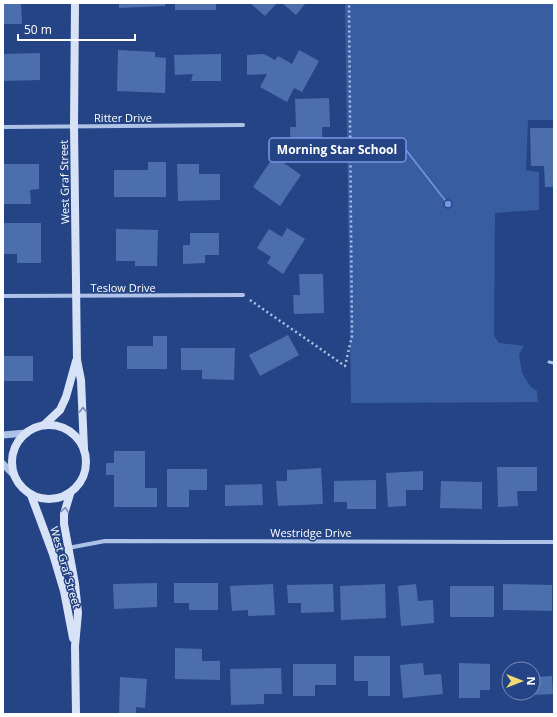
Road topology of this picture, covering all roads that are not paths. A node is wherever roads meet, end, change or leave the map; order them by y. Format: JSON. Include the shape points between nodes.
{"nodes":[{"id":1,"x":75,"y":3,"type":"edge"},
{"id":2,"x":243,"y":125,"type":"dead end"},
{"id":3,"x":74,"y":126,"type":"junction"},
{"id":4,"x":3,"y":127,"type":"edge"},
{"id":5,"x":3,"y":296,"type":"edge"},
{"id":6,"x":76,"y":296,"type":"junction"},
{"id":7,"x":243,"y":296,"type":"road end"},
{"id":8,"x":77,"y":360,"type":"junction"},
{"id":9,"x":548,"y":362,"type":"dead end"},
{"id":10,"x":554,"y":363,"type":"edge"},
{"id":11,"x":44,"y":425,"type":"junction"},
{"id":12,"x":26,"y":433,"type":"junction"},
{"id":13,"x":3,"y":435,"type":"edge"},
{"id":14,"x":84,"y":449,"type":"junction"},
{"id":15,"x":3,"y":464,"type":"edge"},
{"id":16,"x":13,"y":474,"type":"junction"},
{"id":17,"x":70,"y":494,"type":"junction"},
{"id":18,"x":30,"y":495,"type":"junction"},
{"id":19,"x":554,"y":542,"type":"edge"},
{"id":20,"x":68,"y":548,"type":"junction"},
{"id":21,"x":75,"y":646,"type":"junction"},
{"id":22,"x":76,"y":714,"type":"edge"}],
"edges":[{"from":1,"to":3,"type":"main road","name":"West Graf Street"},
{"from":2,"to":3,"type":"street","name":"Ritter Drive"},
{"from":3,"to":4,"type":"street","name":"Ritter Drive"},
{"from":3,"to":6,"type":"main road","name":"West Graf Street"},
{"from":5,"to":6,"type":"street","name":"Teslow Drive"},
{"from":6,"to":7,"type":"street","name":"Teslow Drive"},
{"from":6,"to":8,"type":"main road","name":"West Graf Street"},
{"from":8,"to":11,"type":"main road","name":"West Graf Street","via":[[60,410]]},
{"from":14,"to":8,"type":"main road","name":"West Graf Street","one_way":true,"via":[[81,380]]},
{"from":9,"to":10,"type":"lane"},
{"from":11,"to":12,"type":"main road"},
{"from":11,"to":14,"type":"main road","via":[[54,425],[72,433]]},
{"from":12,"to":13,"type":"street"},
{"from":12,"to":16,"type":"main road","via":[[15,447]]},
{"from":14,"to":17,"type":"main road","via":[[86,468],[83,478]]},
{"from":15,"to":16,"type":"street"},
{"from":16,"to":18,"type":"main road","via":[[20,486]]},
{"from":17,"to":18,"type":"main road","via":[[50,500]]},
{"from":20,"to":17,"type":"main road","name":"West Graf Street","one_way":true,"via":[[64,514]]},
{"from":18,"to":21,"type":"main road","name":"West Graf Street","via":[[53,554],[64,591]]},
{"from":19,"to":20,"type":"street","name":"Westridge Drive","via":[[105,541]]},
{"from":20,"to":21,"type":"main road","name":"West Graf Street","via":[[78,614]]},
{"from":21,"to":22,"type":"main road","name":"West Graf Street"}]}
